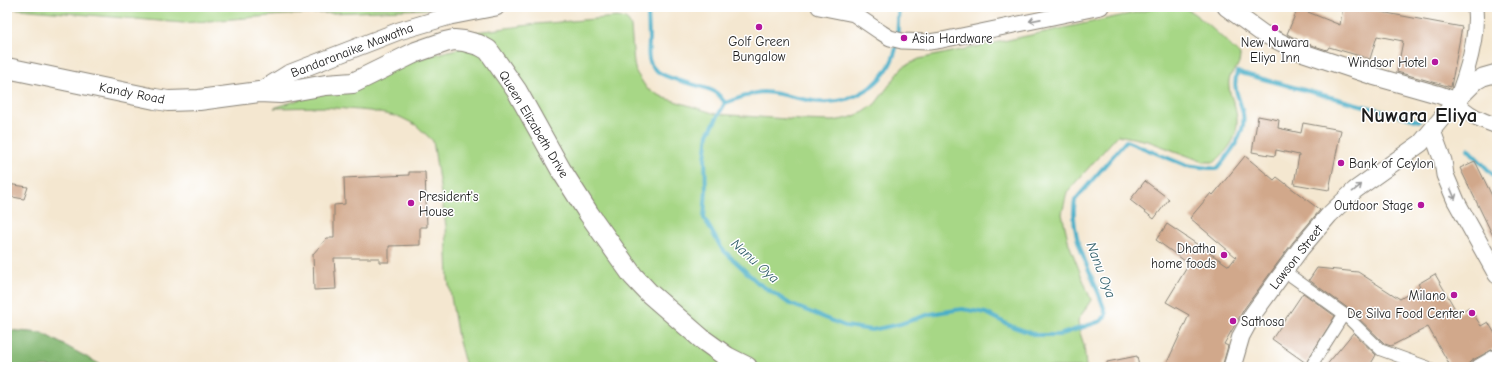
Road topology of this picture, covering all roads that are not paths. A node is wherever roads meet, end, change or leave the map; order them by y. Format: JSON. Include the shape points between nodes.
{"nodes":[{"id":1,"x":496,"y":7,"type":"edge"},
{"id":2,"x":819,"y":7,"type":"edge"},
{"id":3,"x":1101,"y":7,"type":"edge"},
{"id":4,"x":1226,"y":7,"type":"edge"},
{"id":5,"x":1475,"y":7,"type":"edge"},
{"id":6,"x":854,"y":10,"type":"edge"},
{"id":7,"x":7,"y":68,"type":"edge"},
{"id":8,"x":1497,"y":73,"type":"edge"},
{"id":9,"x":259,"y":92,"type":"junction"},
{"id":10,"x":1456,"y":101,"type":"junction"},
{"id":11,"x":1497,"y":126,"type":"edge"},
{"id":12,"x":1432,"y":131,"type":"junction"},
{"id":13,"x":1415,"y":148,"type":"junction"},
{"id":14,"x":1445,"y":175,"type":"junction"},
{"id":15,"x":1284,"y":271,"type":"junction"},
{"id":16,"x":1497,"y":275,"type":"edge"},
{"id":17,"x":1344,"y":314,"type":"junction"},
{"id":18,"x":1497,"y":354,"type":"edge"},
{"id":19,"x":747,"y":367,"type":"edge"},
{"id":20,"x":1232,"y":367,"type":"edge"},
{"id":21,"x":1313,"y":367,"type":"edge"},
{"id":22,"x":1428,"y":367,"type":"edge"},
{"id":23,"x":1475,"y":367,"type":"edge"}],
"edges":[{"from":1,"to":9,"type":"main road","name":"Bandaranaike Mawatha","via":[[450,16],[399,31],[288,74]]},
{"from":2,"to":6,"type":"street"},
{"from":3,"to":6,"type":"street","one_way":true,"via":[[929,42],[896,40]]},
{"from":4,"to":10,"type":"main road","via":[[1262,33],[1298,51]]},
{"from":5,"to":10,"type":"street","via":[[1470,58]]},
{"from":7,"to":9,"type":"highway","name":"Kandy Road","via":[[168,101],[199,100]]},
{"from":8,"to":10,"type":"main road","name":"Lawson Street","via":[[1483,77]]},
{"from":9,"to":19,"type":"highway","name":"Queen Elizabeth Drive","via":[[281,93],[353,83],[401,59],[445,42],[464,40],[484,47],[492,54],[517,91],[561,170],[633,276],[702,338],[727,357]]},
{"from":10,"to":11,"type":"street","via":[[1469,115]]},
{"from":10,"to":12,"type":"main road","name":"Lawson Street"},
{"from":12,"to":13,"type":"main road","name":"Lawson Street"},
{"from":12,"to":14,"type":"main road"},
{"from":13,"to":14,"type":"main road","via":[[1434,155]]},
{"from":15,"to":13,"type":"main road","name":"Lawson Street","one_way":true,"via":[[1345,198]]},
{"from":14,"to":16,"type":"main road","one_way":true},
{"from":15,"to":17,"type":"street"},
{"from":15,"to":20,"type":"main road","name":"Lawson Street","via":[[1241,336]]},
{"from":17,"to":21,"type":"street","via":[[1313,363]]},
{"from":17,"to":22,"type":"street","via":[[1381,350]]},
{"from":18,"to":23,"type":"street"}]}
